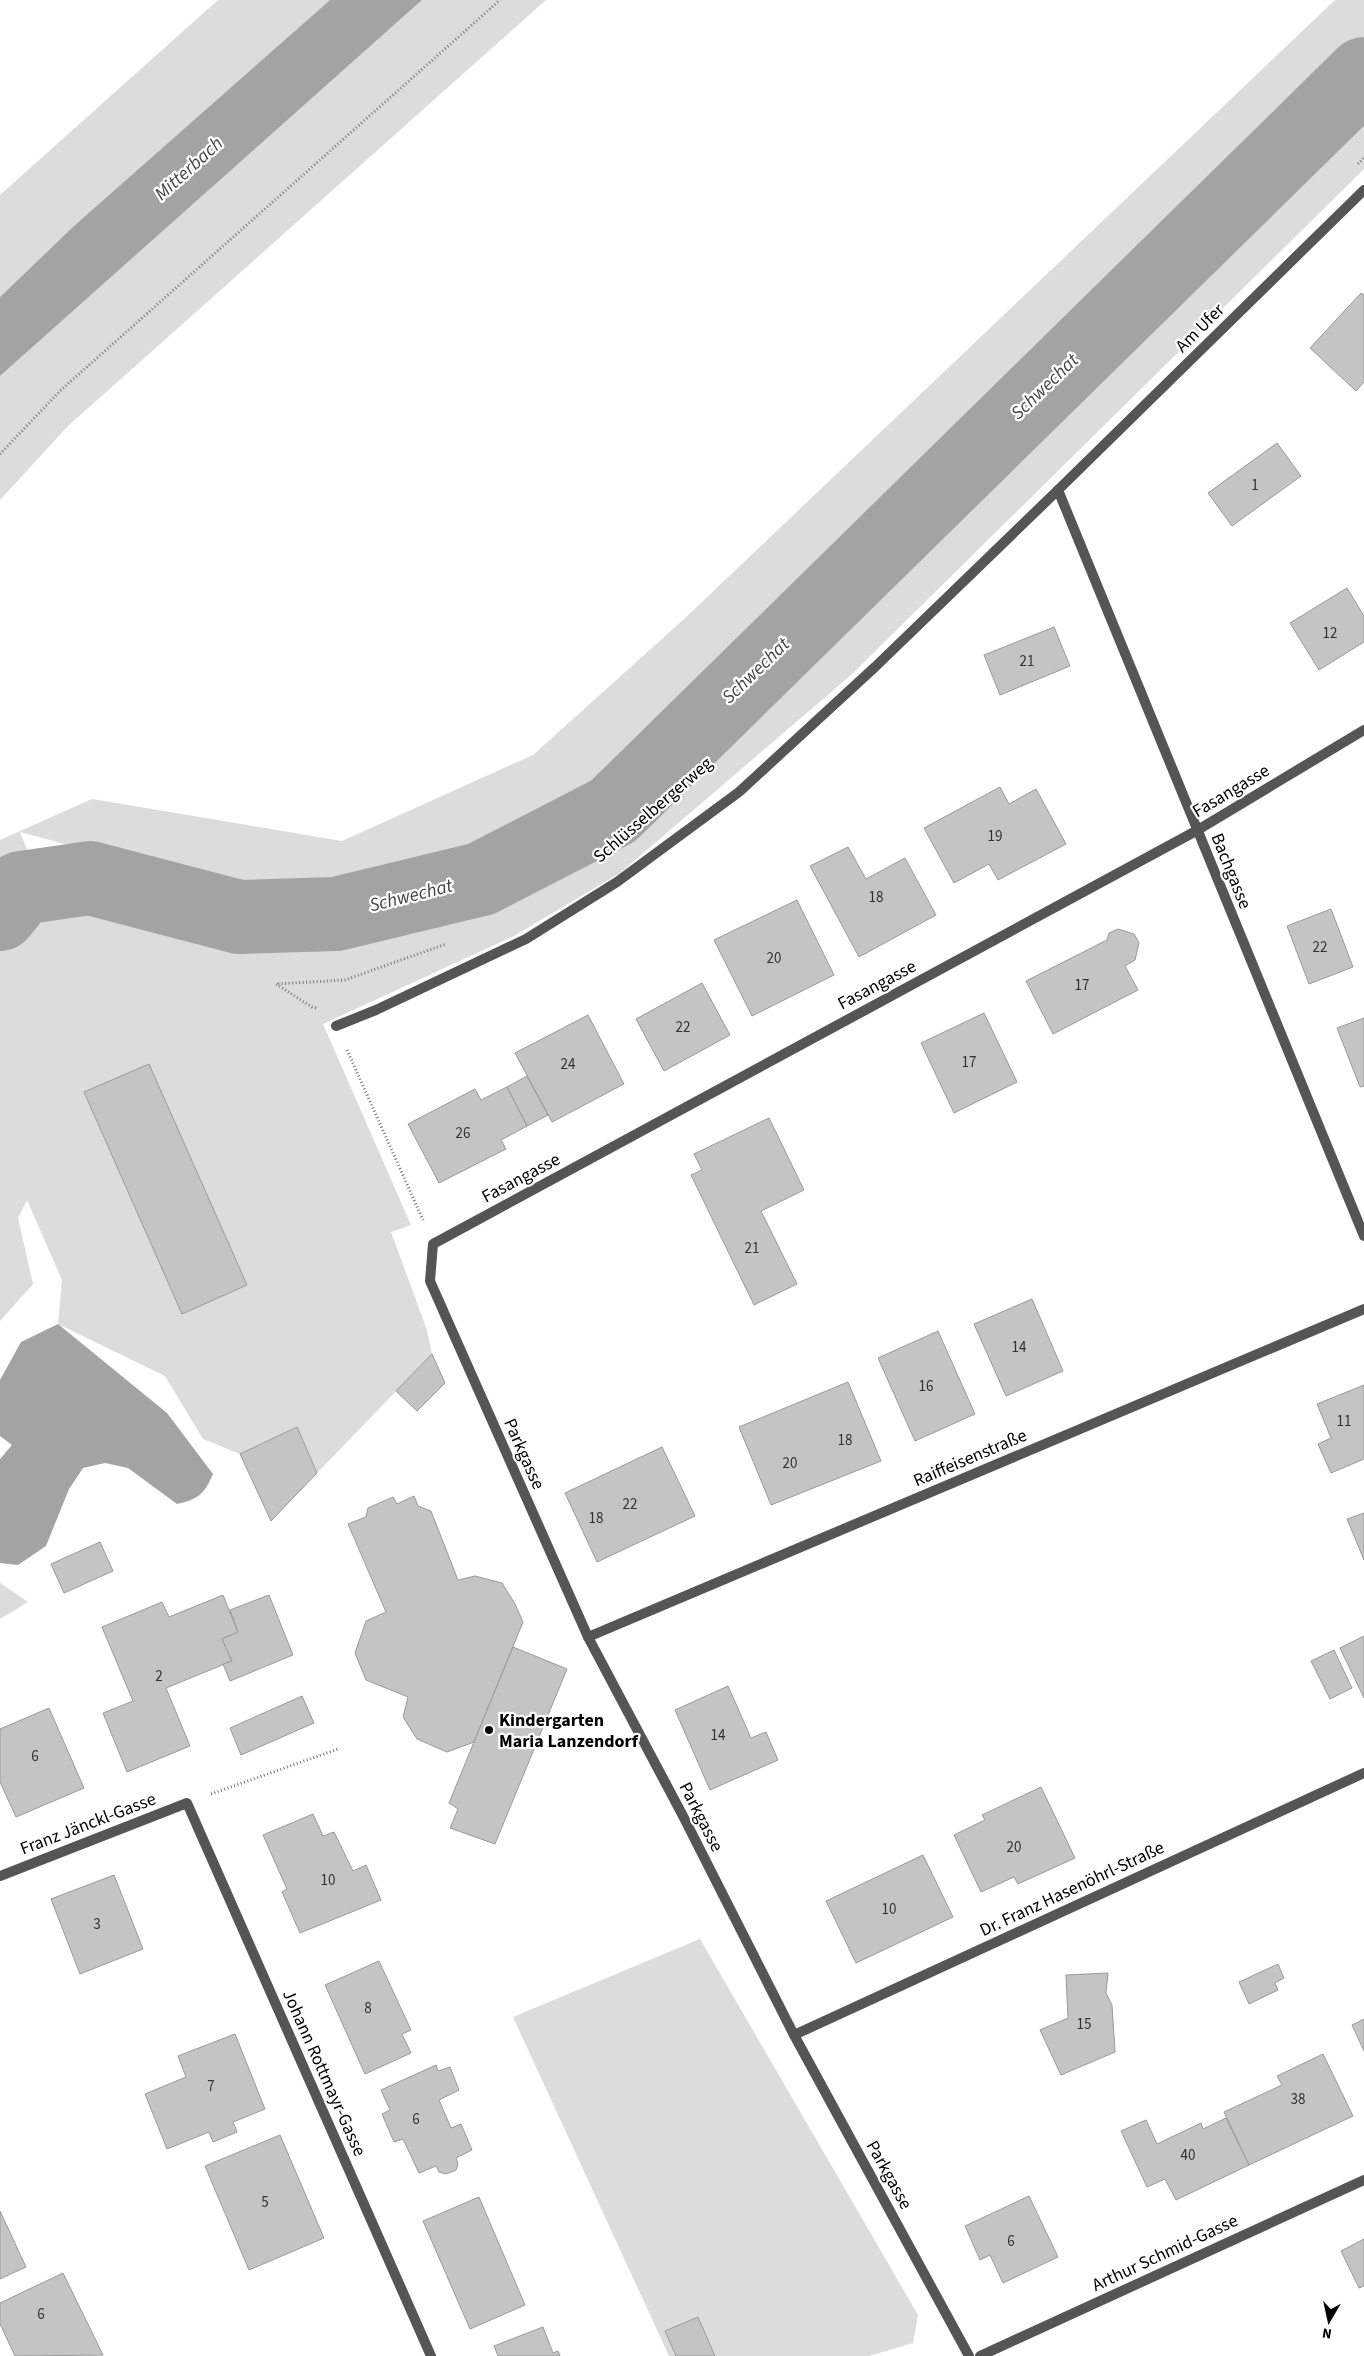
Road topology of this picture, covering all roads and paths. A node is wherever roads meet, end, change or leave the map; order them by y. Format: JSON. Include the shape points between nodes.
{"nodes":[{"id":1,"x":500,"y":0,"type":"edge"},
{"id":2,"x":1364,"y":190,"type":"edge"},
{"id":3,"x":0,"y":454,"type":"edge"},
{"id":4,"x":1058,"y":490,"type":"junction"},
{"id":5,"x":1364,"y":730,"type":"edge"},
{"id":6,"x":1196,"y":831,"type":"junction"},
{"id":7,"x":454,"y":941,"type":"dead end"},
{"id":8,"x":321,"y":1008,"type":"dead end"},
{"id":9,"x":336,"y":1026,"type":"joint"},
{"id":10,"x":1364,"y":1236,"type":"edge"},
{"id":11,"x":433,"y":1244,"type":"junction"},
{"id":12,"x":1364,"y":1309,"type":"edge"},
{"id":13,"x":588,"y":1637,"type":"junction"},
{"id":14,"x":338,"y":1749,"type":"dead end"},
{"id":15,"x":1364,"y":1773,"type":"edge"},
{"id":16,"x":187,"y":1803,"type":"junction"},
{"id":17,"x":0,"y":1876,"type":"edge"},
{"id":18,"x":794,"y":2035,"type":"junction"},
{"id":19,"x":1364,"y":2180,"type":"edge"},
{"id":20,"x":432,"y":2356,"type":"edge"},
{"id":21,"x":969,"y":2356,"type":"edge"},
{"id":22,"x":980,"y":2356,"type":"edge"}],
"edges":[{"from":1,"to":3,"type":"path","via":[[61,390]]},
{"from":2,"to":4,"type":"street","name":"Am Ufer"},
{"from":4,"to":6,"type":"street","name":"Bachgasse"},
{"from":4,"to":9,"type":"street","name":"Am Ufer","via":[[875,667],[739,792],[632,871],[526,939]]},
{"from":5,"to":6,"type":"street","name":"Fasangasse"},
{"from":6,"to":10,"type":"street","name":"Bachgasse"},
{"from":6,"to":11,"type":"street","name":"Fasangasse"},
{"from":7,"to":8,"type":"path","via":[[345,980],[276,984],[312,1007]]},
{"from":9,"to":11,"type":"path"},
{"from":11,"to":13,"type":"street","name":"Parkgasse","via":[[430,1281]]},
{"from":12,"to":13,"type":"street","name":"Raiffeisenstraße"},
{"from":13,"to":18,"type":"street","name":"Parkgasse"},
{"from":14,"to":16,"type":"path"},
{"from":15,"to":18,"type":"street","name":"Dr. Franz Hasenöhrl-Straße"},
{"from":16,"to":17,"type":"street","name":"Franz Jänckl-Gasse"},
{"from":16,"to":20,"type":"street","name":"Johann Rottmayr-Gasse"},
{"from":18,"to":21,"type":"street","name":"Parkgasse"},
{"from":19,"to":22,"type":"street","name":"Arthur Schmid-Gasse"}]}
